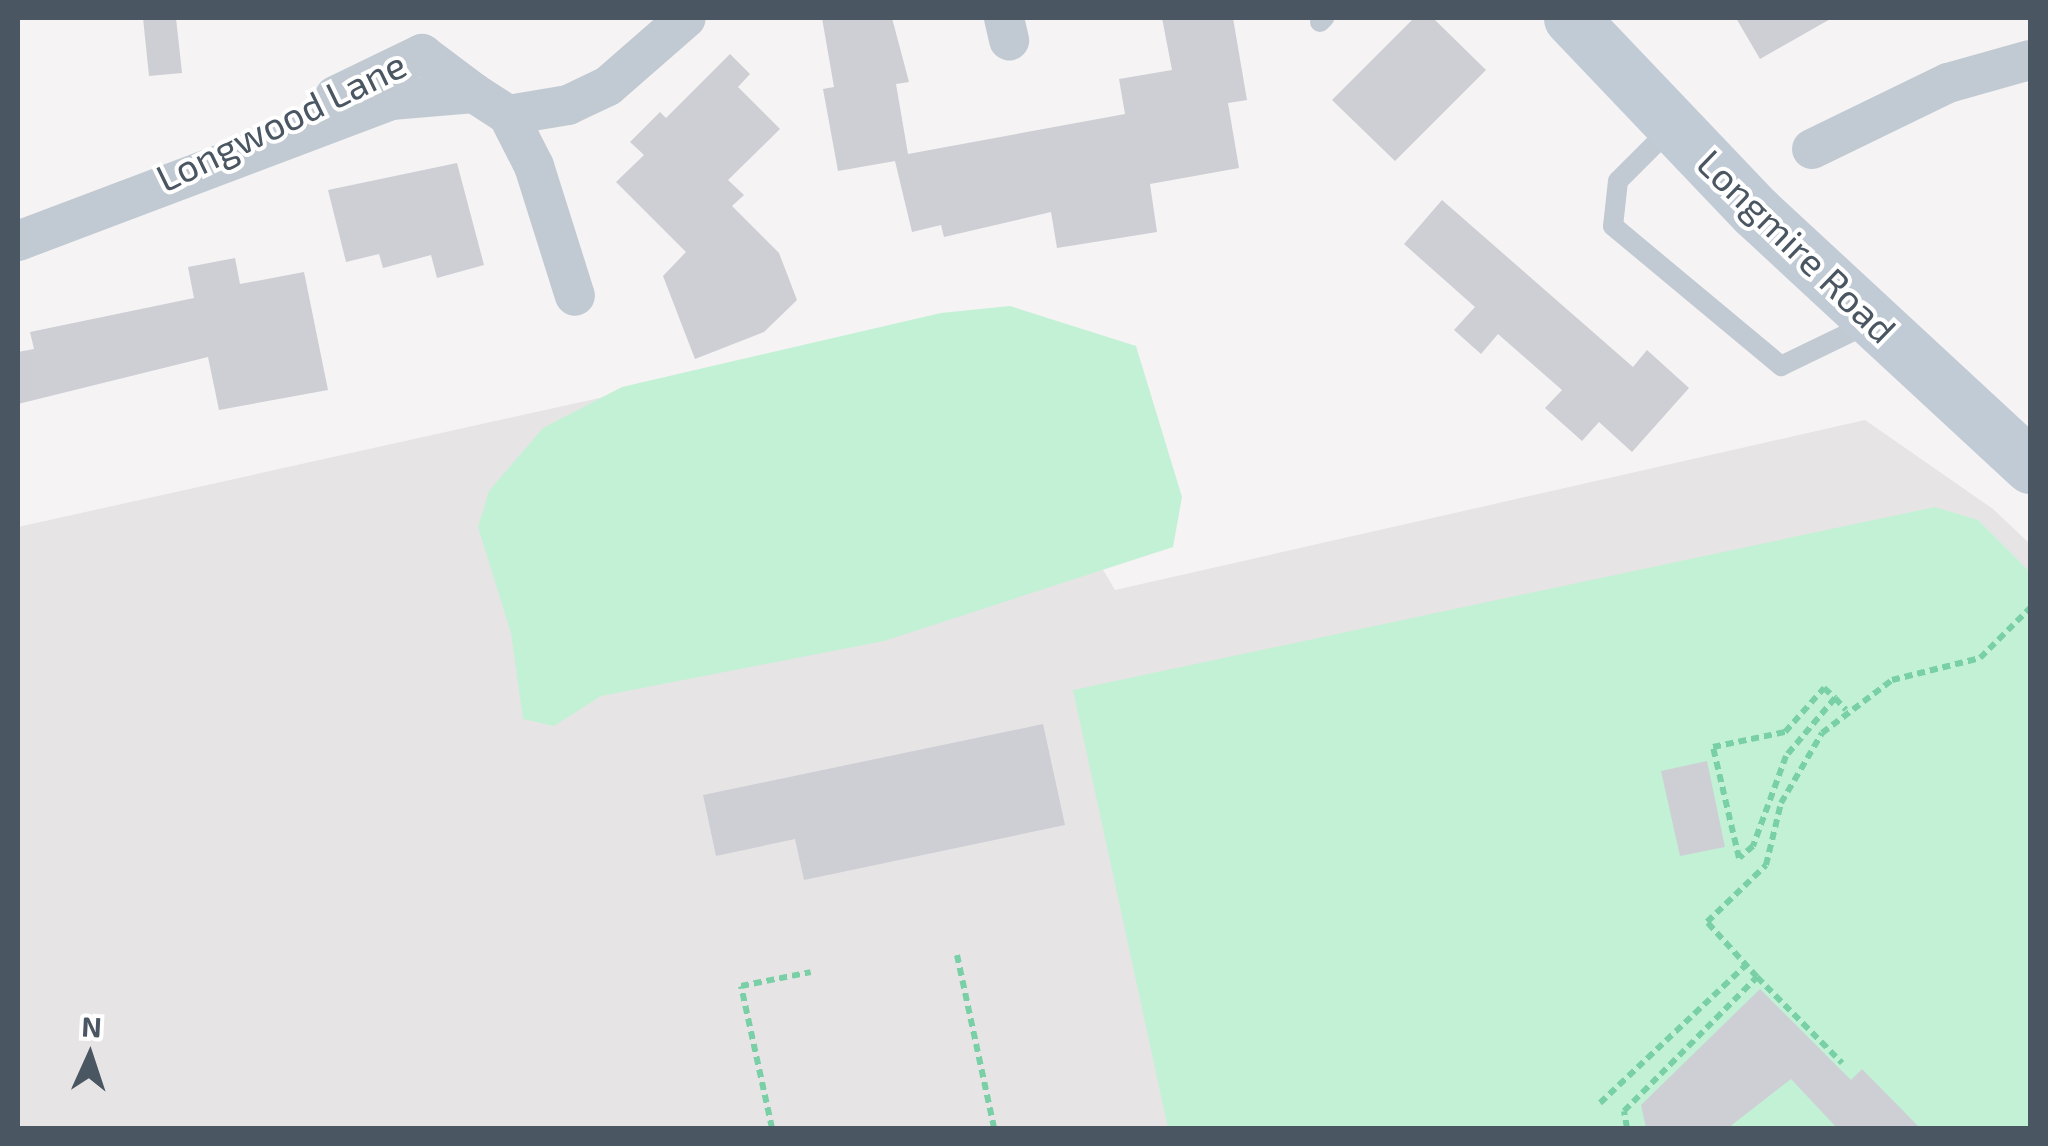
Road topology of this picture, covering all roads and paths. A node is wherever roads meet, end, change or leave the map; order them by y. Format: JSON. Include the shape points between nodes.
{"nodes":[{"id":1,"x":686,"y":18,"type":"edge"},
{"id":2,"x":1571,"y":18,"type":"edge"},
{"id":3,"x":2030,"y":60,"type":"edge"},
{"id":4,"x":508,"y":114,"type":"junction"},
{"id":5,"x":1674,"y":125,"type":"junction"},
{"id":6,"x":1812,"y":149,"type":"dead end"},
{"id":7,"x":18,"y":241,"type":"edge"},
{"id":8,"x":575,"y":296,"type":"dead end"},
{"id":9,"x":1874,"y":322,"type":"junction"},
{"id":10,"x":2030,"y":466,"type":"edge"},
{"id":11,"x":2030,"y":608,"type":"edge"},
{"id":12,"x":1834,"y":698,"type":"junction"},
{"id":13,"x":1846,"y":710,"type":"junction"},
{"id":14,"x":957,"y":955,"type":"dead end"},
{"id":15,"x":1746,"y":965,"type":"junction"},
{"id":16,"x":811,"y":972,"type":"dead end"},
{"id":17,"x":1758,"y":977,"type":"junction"},
{"id":18,"x":1842,"y":1063,"type":"dead end"},
{"id":19,"x":1600,"y":1103,"type":"dead end"},
{"id":20,"x":772,"y":1128,"type":"edge"},
{"id":21,"x":994,"y":1128,"type":"edge"},
{"id":22,"x":1627,"y":1128,"type":"edge"}],
"edges":[{"from":1,"to":4,"type":"street","via":[[608,86],[568,105]]},
{"from":2,"to":5,"type":"main road","name":"Longmire Road"},
{"from":3,"to":6,"type":"street","via":[[1948,83]]},
{"from":4,"to":7,"type":"street","name":"Longwood Lane","via":[[474,93],[391,100]]},
{"from":4,"to":8,"type":"street","via":[[534,166]]},
{"from":5,"to":9,"type":"main road","name":"Longmire Road"},
{"from":5,"to":9,"type":"lane","via":[[1618,180],[1613,226],[1781,366]]},
{"from":9,"to":10,"type":"main road","name":"Longmire Road"},
{"from":11,"to":13,"type":"path","via":[[1980,658],[1910,672]]},
{"from":12,"to":12,"type":"path","via":[[1824,688],[1785,732],[1713,746],[1739,858],[1753,846],[1786,756]]},
{"from":12,"to":13,"type":"path"},
{"from":13,"to":15,"type":"path","via":[[1788,785],[1766,865],[1706,922]]},
{"from":14,"to":21,"type":"path"},
{"from":15,"to":17,"type":"path"},
{"from":15,"to":19,"type":"path"},
{"from":16,"to":20,"type":"path","via":[[742,986]]},
{"from":17,"to":18,"type":"path"},
{"from":17,"to":22,"type":"path","via":[[1624,1111]]}]}
